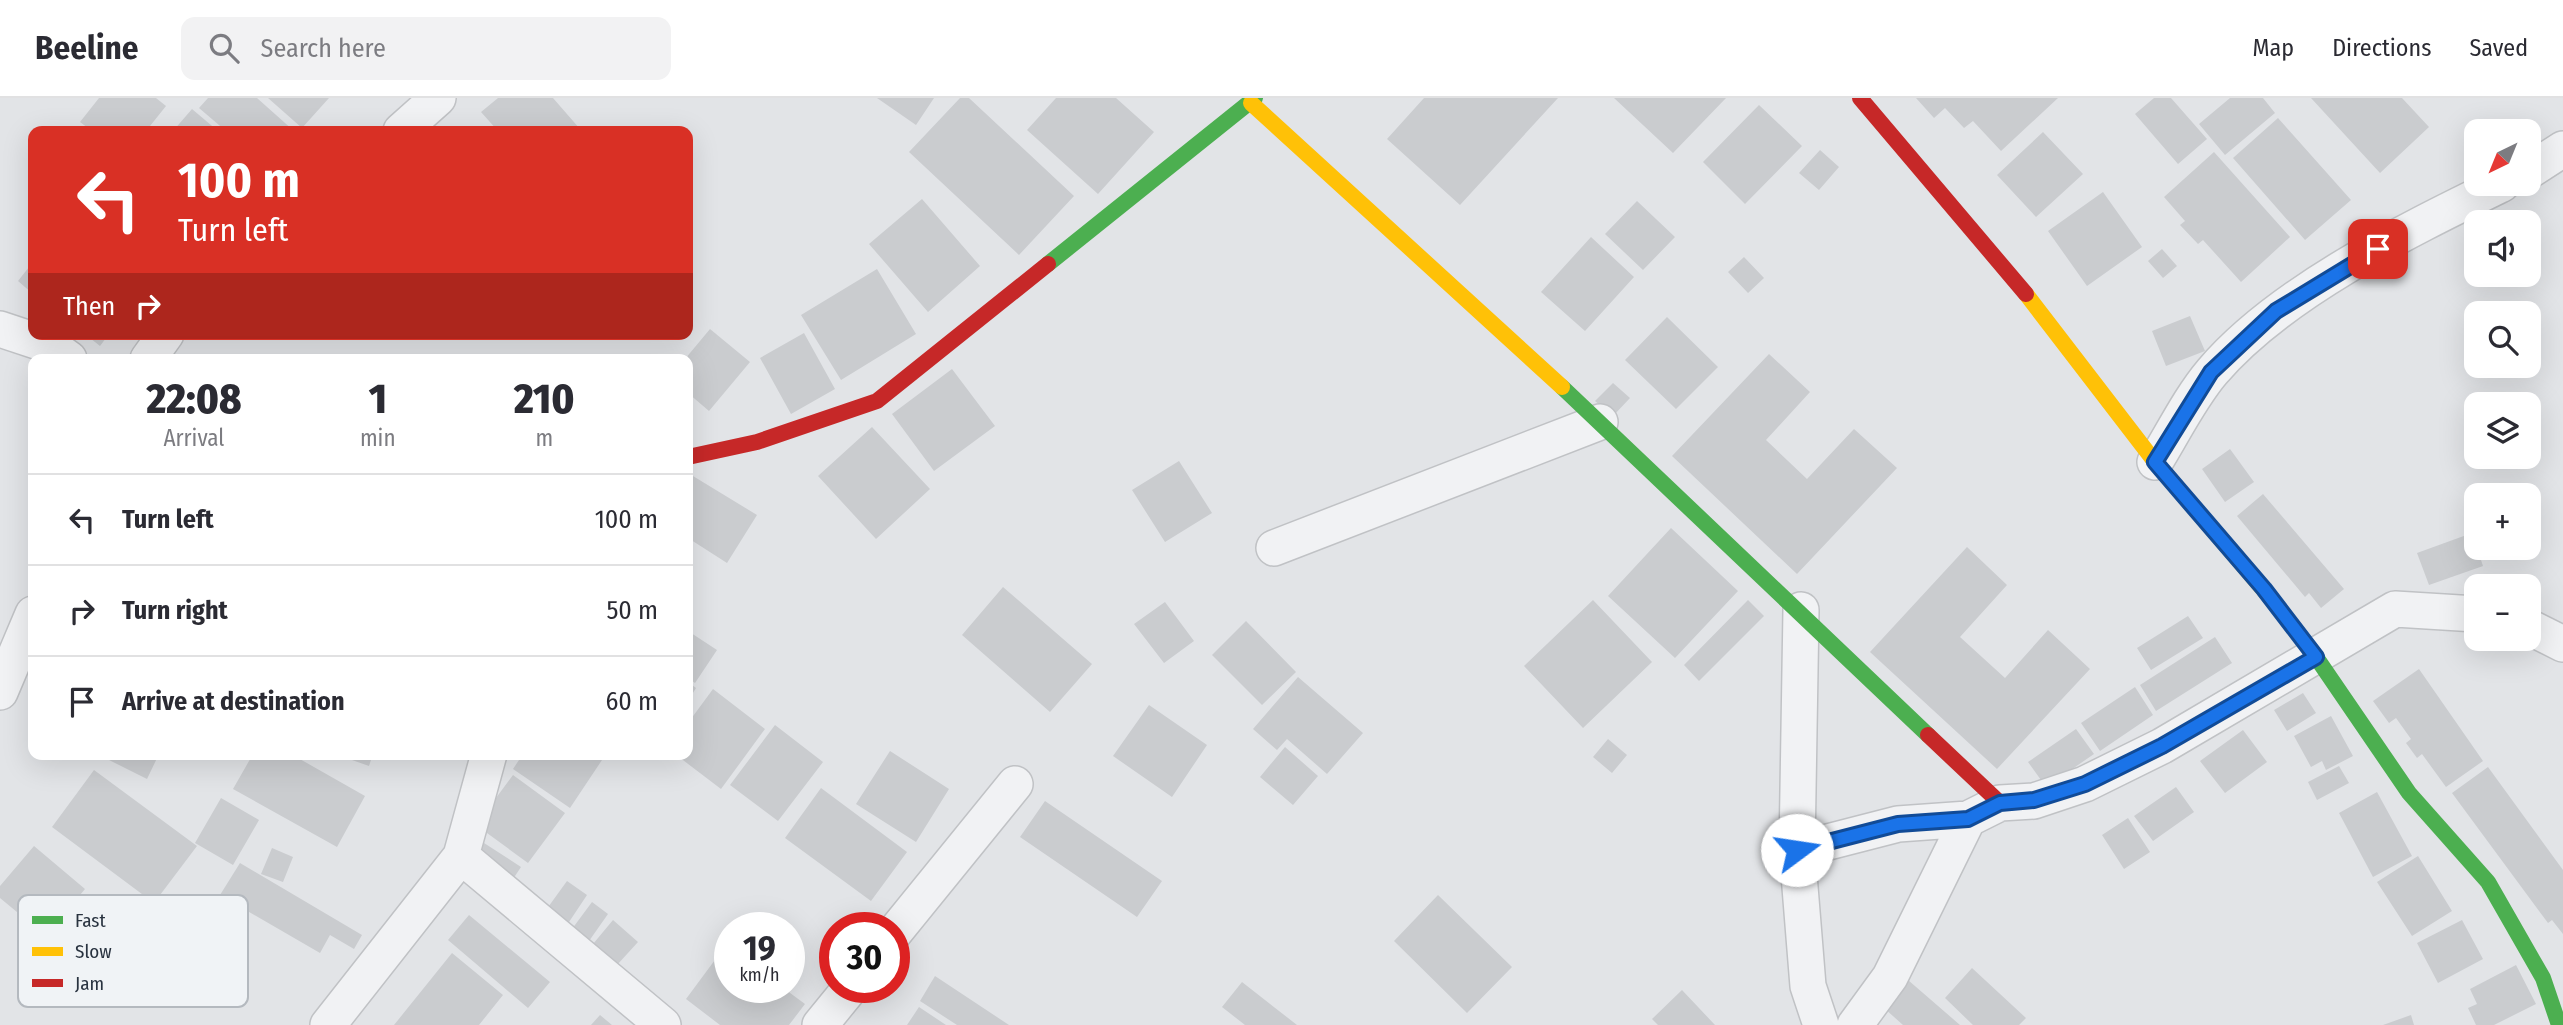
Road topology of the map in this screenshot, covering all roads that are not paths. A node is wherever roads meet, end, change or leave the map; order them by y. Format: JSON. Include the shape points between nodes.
{"nodes":[{"id":1,"x":438,"y":98,"type":"edge"},
{"id":2,"x":1860,"y":98,"type":"edge"},
{"id":3,"x":1253,"y":100,"type":"edge"},
{"id":4,"x":407,"y":126,"type":"edge"},
{"id":5,"x":2563,"y":149,"type":"edge"},
{"id":6,"x":2541,"y":163,"type":"edge"},
{"id":7,"x":2477,"y":196,"type":"edge"},
{"id":8,"x":0,"y":329,"type":"edge"},
{"id":9,"x":28,"y":338,"type":"edge"},
{"id":10,"x":33,"y":340,"type":"edge"},
{"id":11,"x":62,"y":354,"type":"edge"},
{"id":12,"x":1600,"y":422,"type":"junction"},
{"id":13,"x":693,"y":456,"type":"edge"},
{"id":14,"x":2155,"y":462,"type":"junction"},
{"id":15,"x":1273,"y":548,"type":"dead end"},
{"id":16,"x":1801,"y":610,"type":"junction"},
{"id":17,"x":2464,"y":613,"type":"edge"},
{"id":18,"x":28,"y":626,"type":"edge"},
{"id":19,"x":2541,"y":633,"type":"edge"},
{"id":20,"x":2563,"y":644,"type":"edge"},
{"id":21,"x":2316,"y":657,"type":"junction"},
{"id":22,"x":0,"y":692,"type":"edge"},
{"id":23,"x":487,"y":760,"type":"edge"},
{"id":24,"x":1014,"y":784,"type":"dead end"},
{"id":25,"x":2000,"y":803,"type":"junction"},
{"id":26,"x":1968,"y":819,"type":"junction"},
{"id":27,"x":1797,"y":850,"type":"junction"},
{"id":28,"x":461,"y":856,"type":"junction"},
{"id":29,"x":910,"y":913,"type":"edge"},
{"id":30,"x":838,"y":1003,"type":"edge"},
{"id":31,"x":328,"y":1025,"type":"edge"},
{"id":32,"x":663,"y":1025,"type":"edge"},
{"id":33,"x":820,"y":1025,"type":"edge"},
{"id":34,"x":1821,"y":1025,"type":"edge"},
{"id":35,"x":1855,"y":1025,"type":"edge"},
{"id":36,"x":2559,"y":1025,"type":"edge"}],
"edges":[{"from":1,"to":4,"type":"street"},
{"from":2,"to":14,"type":"street","via":[[2020,286]]},
{"from":3,"to":12,"type":"street"},
{"from":3,"to":13,"type":"street","via":[[877,401],[757,442]]},
{"from":5,"to":6,"type":"street"},
{"from":7,"to":14,"type":"street","via":[[2420,224],[2276,311],[2211,372]]},
{"from":8,"to":9,"type":"street"},
{"from":10,"to":11,"type":"street"},
{"from":12,"to":15,"type":"street"},
{"from":12,"to":16,"type":"street"},
{"from":14,"to":21,"type":"street"},
{"from":16,"to":25,"type":"street"},
{"from":16,"to":27,"type":"street"},
{"from":17,"to":21,"type":"street","via":[[2395,609]]},
{"from":18,"to":22,"type":"street"},
{"from":19,"to":20,"type":"street"},
{"from":21,"to":25,"type":"street","via":[[2162,746],[2085,784],[2034,800]]},
{"from":21,"to":36,"type":"street","via":[[2409,793],[2488,882],[2543,978]]},
{"from":23,"to":28,"type":"street"},
{"from":24,"to":29,"type":"street"},
{"from":25,"to":26,"type":"street"},
{"from":26,"to":27,"type":"street","via":[[1898,824]]},
{"from":26,"to":35,"type":"street","via":[[1890,976]]},
{"from":27,"to":34,"type":"street","via":[[1808,986]]},
{"from":28,"to":31,"type":"street"},
{"from":28,"to":32,"type":"street"},
{"from":30,"to":33,"type":"street"}]}
